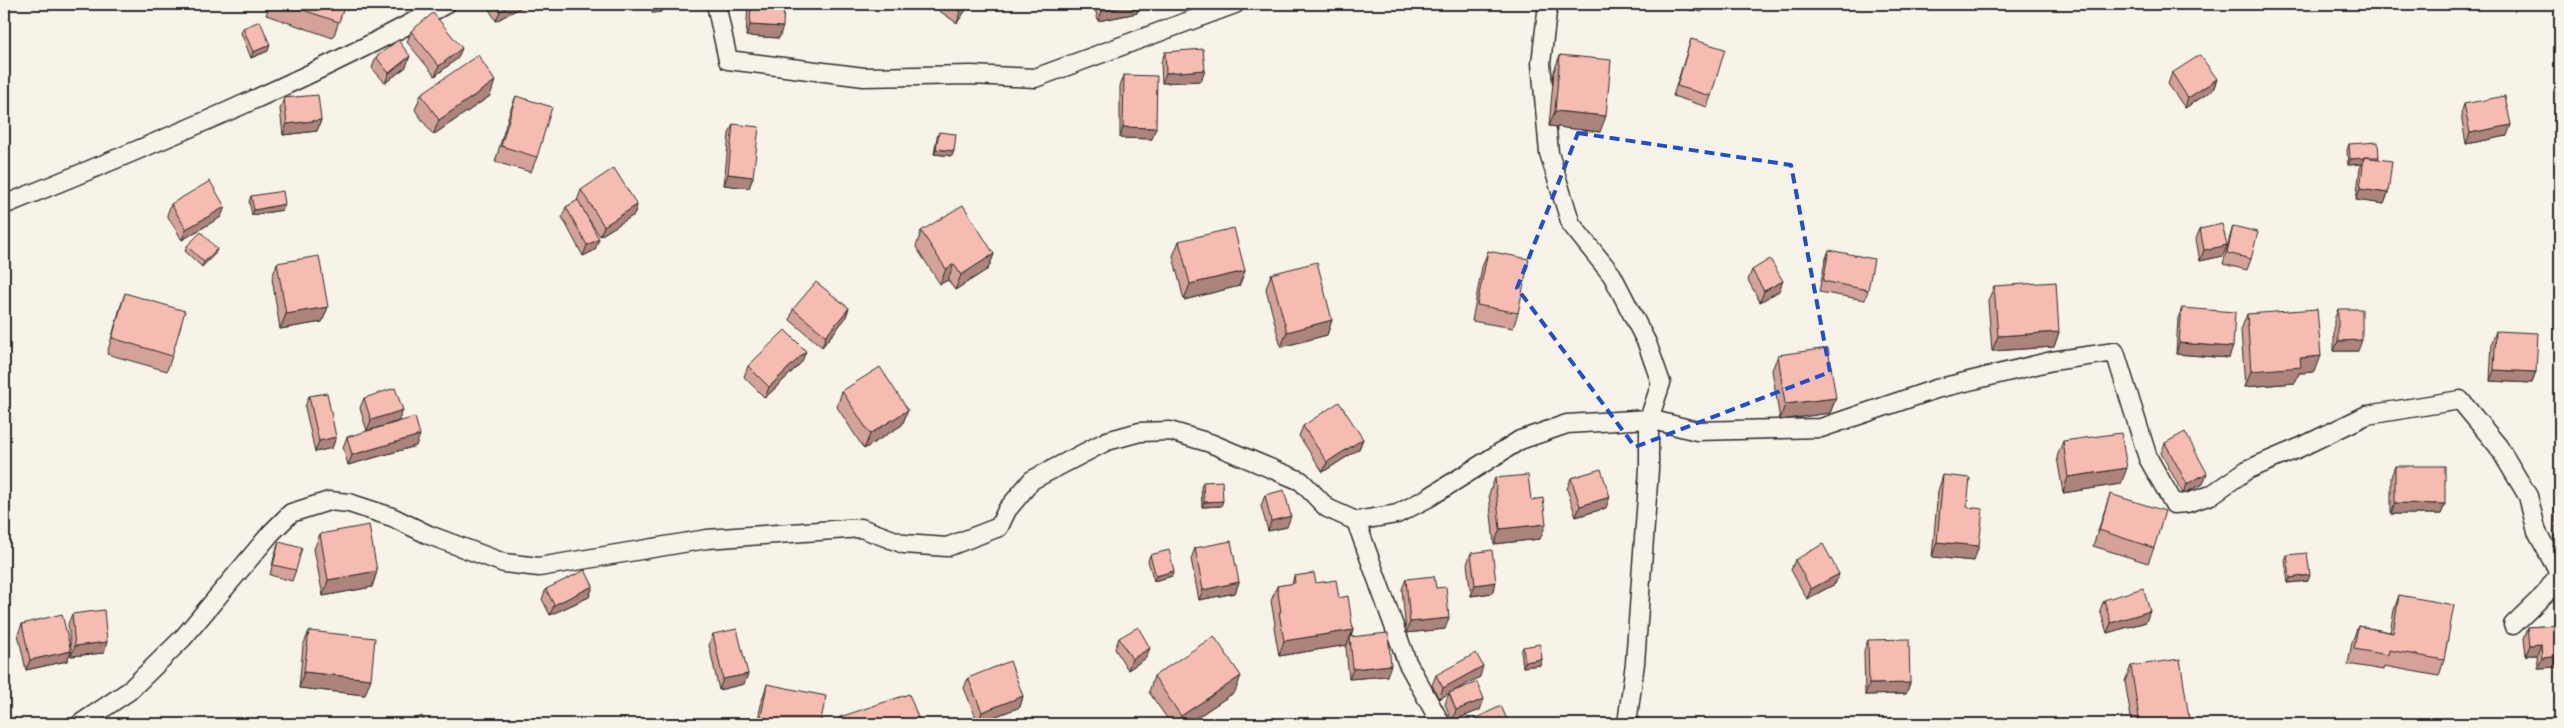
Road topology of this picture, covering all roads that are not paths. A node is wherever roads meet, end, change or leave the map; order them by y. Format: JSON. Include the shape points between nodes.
{"nodes":[{"id":1,"x":446,"y":4,"type":"edge"},
{"id":2,"x":716,"y":4,"type":"edge"},
{"id":3,"x":1235,"y":4,"type":"edge"},
{"id":4,"x":1548,"y":4,"type":"edge"},
{"id":5,"x":4,"y":205,"type":"edge"},
{"id":6,"x":1649,"y":419,"type":"junction"},
{"id":7,"x":1356,"y":521,"type":"junction"},
{"id":8,"x":2560,"y":575,"type":"edge"},
{"id":9,"x":2513,"y":624,"type":"dead end"},
{"id":10,"x":80,"y":724,"type":"edge"},
{"id":11,"x":1441,"y":724,"type":"edge"},
{"id":12,"x":1627,"y":724,"type":"edge"}],
"edges":[{"from":1,"to":5,"type":"street","via":[[372,45],[196,126]]},
{"from":2,"to":3,"type":"street","via":[[728,60],[864,77],[971,75],[1034,78]]},
{"from":4,"to":6,"type":"street","via":[[1541,63],[1549,153],[1571,224],[1612,275],[1646,343],[1661,383]]},
{"from":6,"to":7,"type":"street","via":[[1566,424],[1520,440],[1397,514]]},
{"from":6,"to":8,"type":"street","via":[[1697,431],[1820,428],[1936,389],[2052,361],[2115,352],[2148,458],[2174,504],[2211,495],[2247,470],[2367,415],[2460,400],[2498,446],[2528,496],[2537,532]]},
{"from":6,"to":12,"type":"street","via":[[1650,469]]},
{"from":7,"to":10,"type":"street","via":[[1327,508],[1301,481],[1210,442],[1170,431],[1140,432],[1107,441],[1032,480],[999,527],[947,547],[904,544],[861,528],[707,539],[539,567],[504,563],[429,535],[392,517],[349,503],[329,502],[291,513],[183,638],[129,691]]},
{"from":7,"to":11,"type":"street","via":[[1408,662]]},
{"from":8,"to":9,"type":"street"}]}
